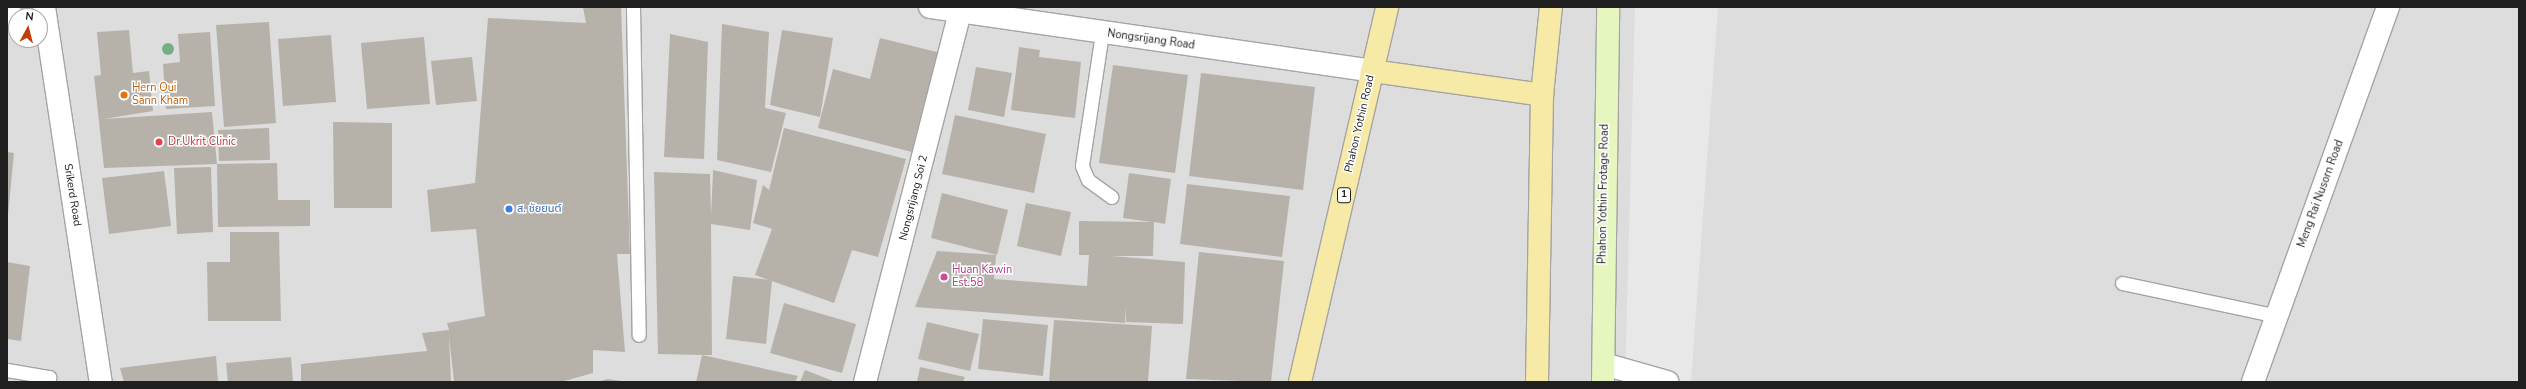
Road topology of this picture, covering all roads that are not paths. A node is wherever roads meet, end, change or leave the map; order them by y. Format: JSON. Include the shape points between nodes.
{"nodes":[{"id":1,"x":633,"y":7,"type":"edge"},
{"id":2,"x":930,"y":7,"type":"edge"},
{"id":3,"x":1387,"y":7,"type":"edge"},
{"id":4,"x":1551,"y":7,"type":"edge"},
{"id":5,"x":1608,"y":7,"type":"edge"},
{"id":6,"x":2388,"y":7,"type":"edge"},
{"id":7,"x":960,"y":12,"type":"junction"},
{"id":8,"x":1102,"y":33,"type":"junction"},
{"id":9,"x":48,"y":48,"type":"edge"},
{"id":10,"x":1372,"y":71,"type":"junction"},
{"id":11,"x":1542,"y":95,"type":"junction"},
{"id":12,"x":1111,"y":197,"type":"dead end"},
{"id":13,"x":2122,"y":283,"type":"dead end"},
{"id":14,"x":2277,"y":316,"type":"junction"},
{"id":15,"x":639,"y":335,"type":"dead end"},
{"id":16,"x":7,"y":370,"type":"edge"},
{"id":17,"x":1603,"y":373,"type":"edge"},
{"id":18,"x":48,"y":382,"type":"edge"},
{"id":19,"x":101,"y":382,"type":"edge"},
{"id":20,"x":865,"y":382,"type":"edge"},
{"id":21,"x":1300,"y":382,"type":"edge"},
{"id":22,"x":1537,"y":382,"type":"edge"},
{"id":23,"x":1666,"y":382,"type":"edge"},
{"id":24,"x":2253,"y":382,"type":"edge"}],
"edges":[{"from":1,"to":15,"type":"lane"},
{"from":2,"to":7,"type":"street","name":"Nongsrijang Road"},
{"from":3,"to":10,"type":"main road","name":"Phahon Yothin Road","number":"1"},
{"from":4,"to":11,"type":"main road"},
{"from":5,"to":17,"type":"main road","name":"Phahon Yothin Frotage Road"},
{"from":6,"to":14,"type":"street","name":"Meng Rai Nusorn Road"},
{"from":7,"to":8,"type":"street","name":"Nongsrijang Road"},
{"from":7,"to":20,"type":"street","name":"Nongsrijang Soi 2"},
{"from":8,"to":10,"type":"street","name":"Nongsrijang Road"},
{"from":8,"to":12,"type":"lane","via":[[1082,166],[1088,180]]},
{"from":9,"to":19,"type":"street","name":"Srikerd Road"},
{"from":10,"to":11,"type":"main road"},
{"from":10,"to":21,"type":"main road","name":"Phahon Yothin Road","number":"1"},
{"from":11,"to":22,"type":"main road"},
{"from":13,"to":14,"type":"lane"},
{"from":14,"to":24,"type":"street","name":"Meng Rai Nusorn Road"},
{"from":16,"to":18,"type":"lane","via":[[49,377]]},
{"from":17,"to":23,"type":"street"}]}
